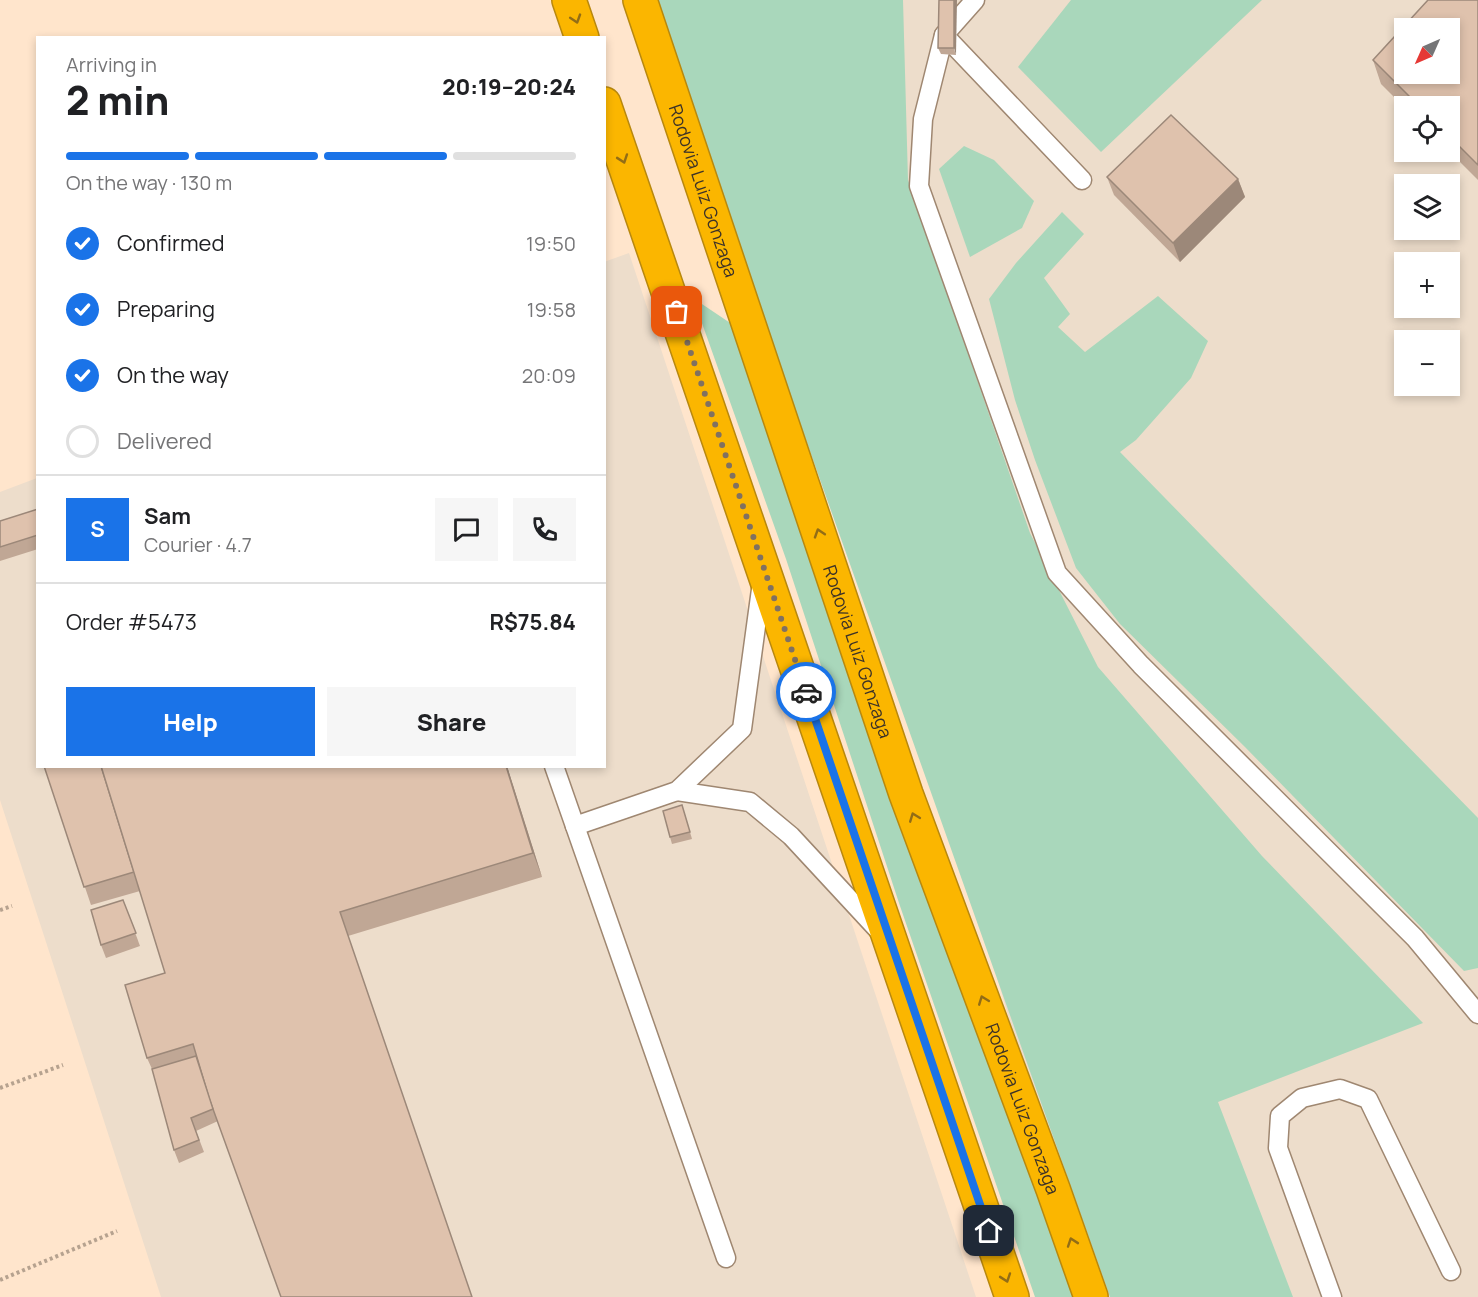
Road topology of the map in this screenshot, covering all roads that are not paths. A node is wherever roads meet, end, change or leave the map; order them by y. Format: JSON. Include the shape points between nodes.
{"nodes":[{"id":1,"x":569,"y":0,"type":"edge"},
{"id":2,"x":640,"y":0,"type":"edge"},
{"id":3,"x":975,"y":0,"type":"edge"},
{"id":4,"x":944,"y":35,"type":"junction"},
{"id":5,"x":581,"y":36,"type":"edge"},
{"id":6,"x":606,"y":110,"type":"edge"},
{"id":7,"x":1082,"y":180,"type":"dead end"},
{"id":8,"x":763,"y":567,"type":"junction"},
{"id":9,"x":555,"y":768,"type":"edge"},
{"id":10,"x":677,"y":791,"type":"junction"},
{"id":11,"x":575,"y":825,"type":"junction"},
{"id":12,"x":891,"y":944,"type":"junction"},
{"id":13,"x":1478,"y":1014,"type":"edge"},
{"id":14,"x":726,"y":1258,"type":"dead end"},
{"id":15,"x":1451,"y":1271,"type":"dead end"},
{"id":16,"x":1012,"y":1297,"type":"edge"},
{"id":17,"x":1091,"y":1297,"type":"edge"},
{"id":18,"x":1332,"y":1297,"type":"edge"}],
"edges":[{"from":1,"to":5,"type":"highway","one_way":true},
{"from":17,"to":2,"type":"highway","name":"Rodovia Luiz Gonzaga","one_way":true,"via":[[906,794]]},
{"from":3,"to":4,"type":"lane"},
{"from":4,"to":7,"type":"lane"},
{"from":4,"to":13,"type":"lane","via":[[923,120],[919,186],[1057,573],[1141,664],[1415,938]]},
{"from":6,"to":8,"type":"highway","one_way":true},
{"from":8,"to":10,"type":"lane","via":[[742,729]]},
{"from":8,"to":12,"type":"highway"},
{"from":9,"to":11,"type":"lane"},
{"from":10,"to":11,"type":"lane"},
{"from":10,"to":12,"type":"lane","via":[[750,802],[791,836]]},
{"from":11,"to":14,"type":"lane"},
{"from":12,"to":16,"type":"highway","one_way":true},
{"from":15,"to":18,"type":"lane","via":[[1368,1099],[1340,1089],[1321,1093],[1302,1098],[1280,1116],[1278,1148]]}]}
